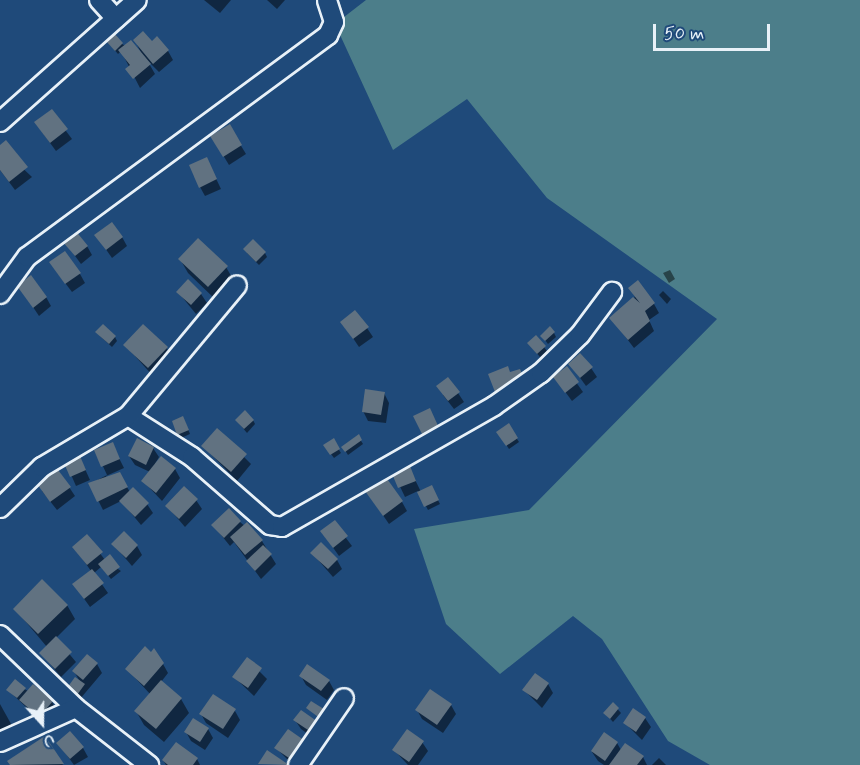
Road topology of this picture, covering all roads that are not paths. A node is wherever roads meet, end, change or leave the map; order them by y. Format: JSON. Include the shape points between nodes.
{"nodes":[{"id":1,"x":99,"y":0,"type":"edge"},
{"id":2,"x":137,"y":0,"type":"edge"},
{"id":3,"x":327,"y":0,"type":"edge"},
{"id":4,"x":116,"y":19,"type":"junction"},
{"id":5,"x":0,"y":122,"type":"edge"},
{"id":6,"x":237,"y":285,"type":"dead end"},
{"id":7,"x":612,"y":292,"type":"dead end"},
{"id":8,"x":0,"y":294,"type":"edge"},
{"id":9,"x":128,"y":416,"type":"junction"},
{"id":10,"x":0,"y":508,"type":"edge"},
{"id":11,"x":0,"y":634,"type":"edge"},
{"id":12,"x":344,"y":698,"type":"dead end"},
{"id":13,"x":76,"y":708,"type":"junction"},
{"id":14,"x":0,"y":742,"type":"edge"},
{"id":15,"x":149,"y":765,"type":"edge"},
{"id":16,"x":298,"y":765,"type":"edge"}],
"edges":[{"from":1,"to":4,"type":"street"},
{"from":2,"to":4,"type":"street"},
{"from":3,"to":8,"type":"street","via":[[334,22],[328,35],[27,257]]},
{"from":4,"to":5,"type":"street"},
{"from":6,"to":9,"type":"street"},
{"from":7,"to":9,"type":"street","via":[[580,335],[541,373],[494,406],[282,526],[270,525],[192,458]]},
{"from":9,"to":10,"type":"street","via":[[42,467]]},
{"from":11,"to":13,"type":"street"},
{"from":12,"to":16,"type":"street"},
{"from":13,"to":14,"type":"street"},
{"from":13,"to":15,"type":"street"}]}
